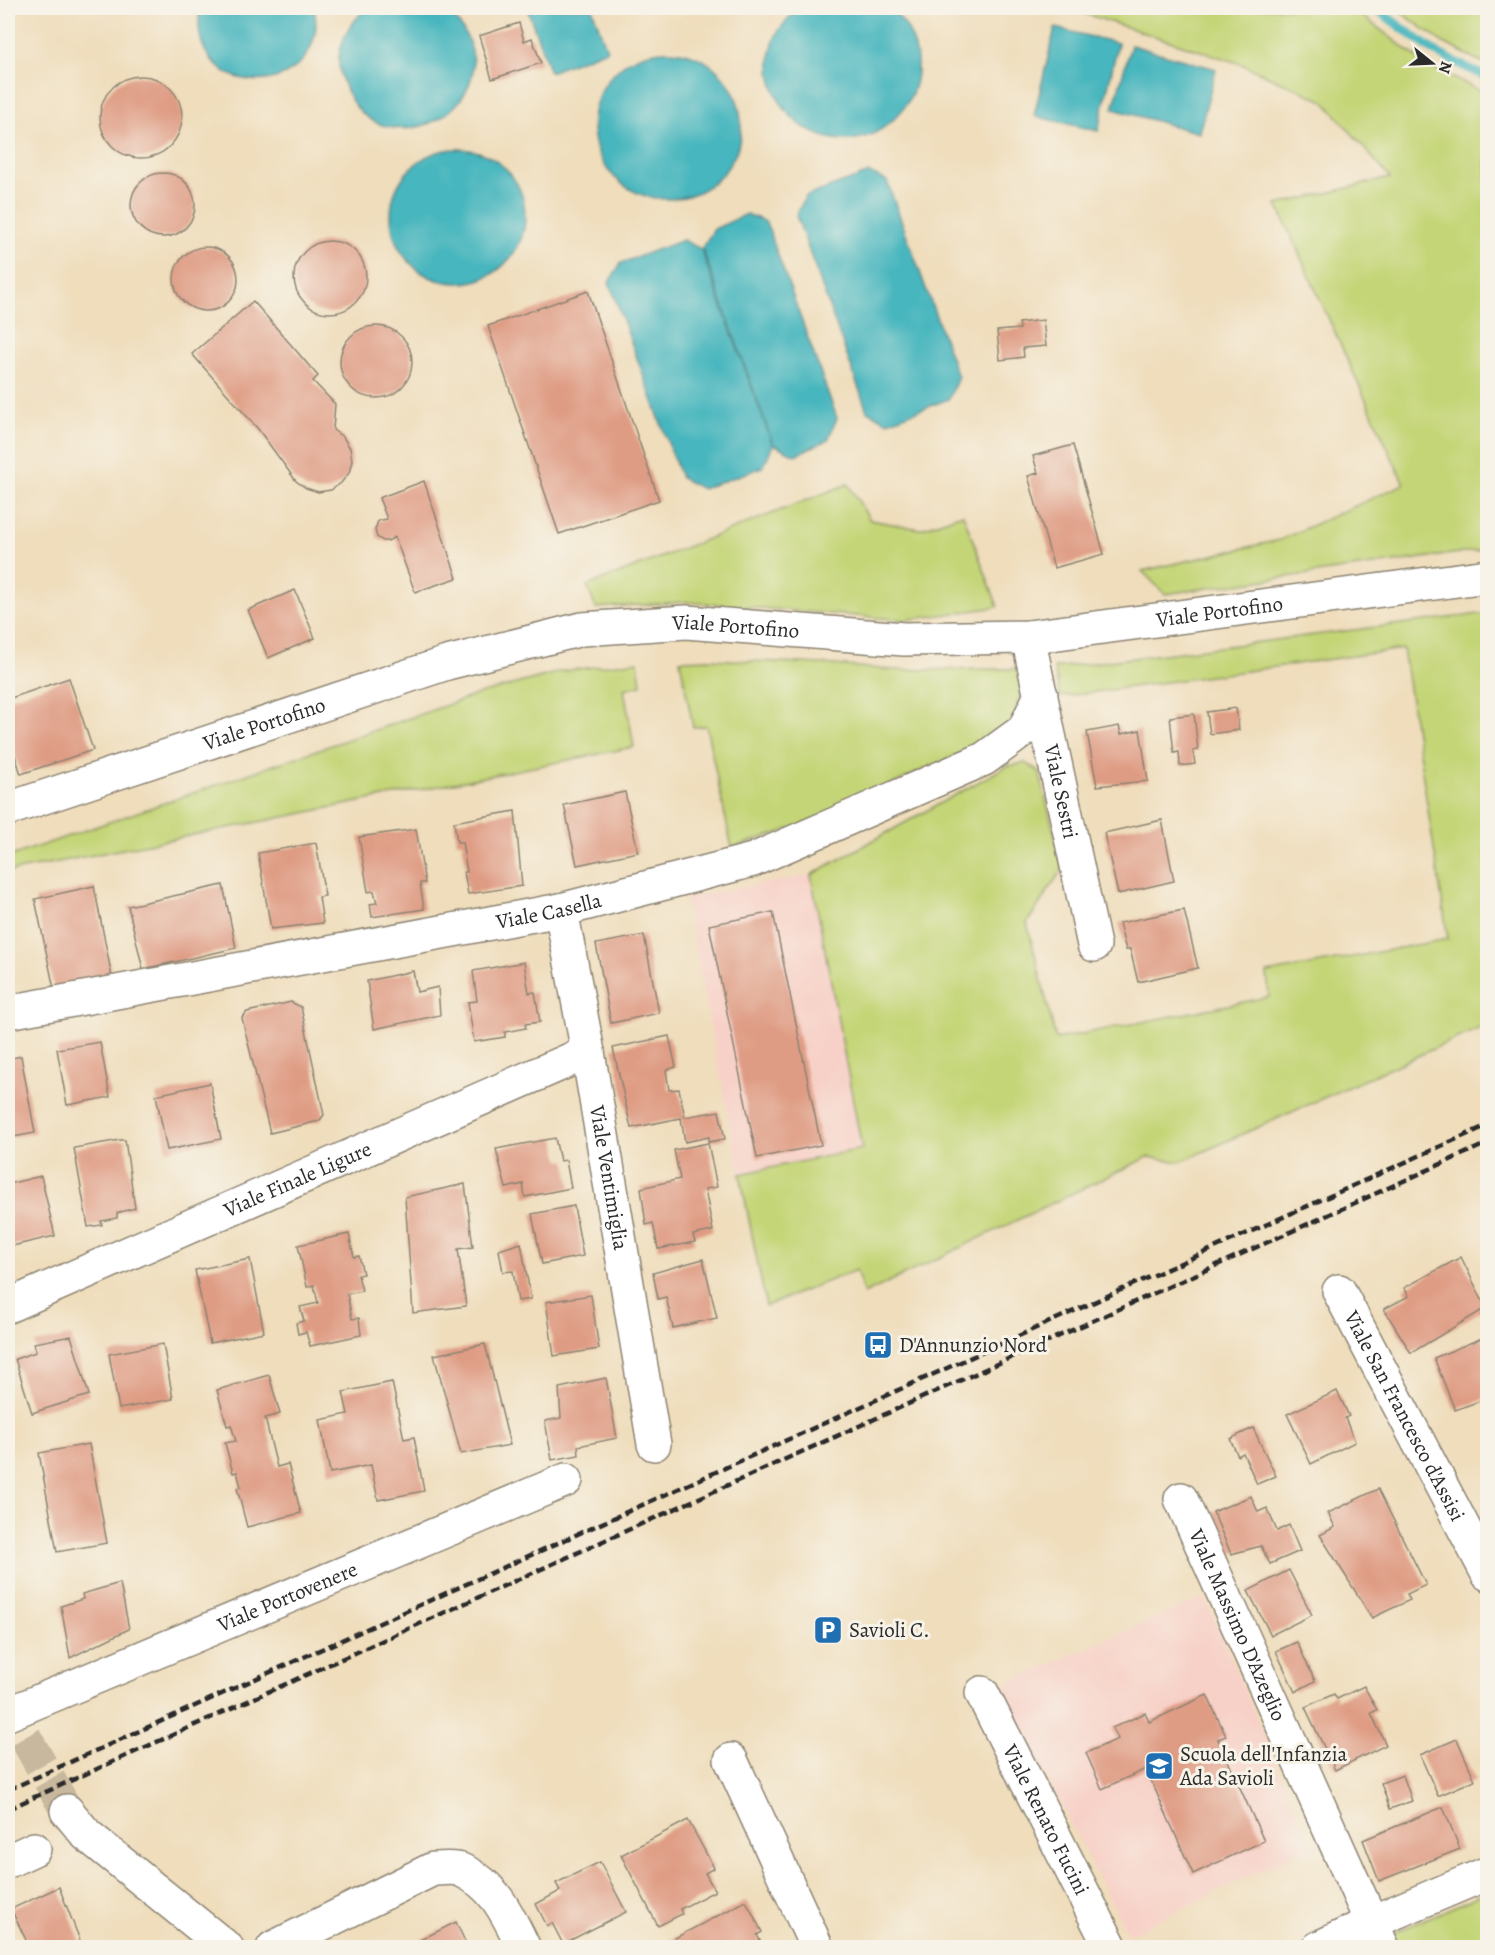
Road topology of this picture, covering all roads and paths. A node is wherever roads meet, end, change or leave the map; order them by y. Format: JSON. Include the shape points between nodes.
{"nodes":[{"id":1,"x":1488,"y":576,"type":"edge"},
{"id":2,"x":1028,"y":637,"type":"junction"},
{"id":3,"x":1041,"y":695,"type":"junction"},
{"id":4,"x":8,"y":809,"type":"edge"},
{"id":5,"x":561,"y":910,"type":"junction"},
{"id":6,"x":1094,"y":945,"type":"dead end"},
{"id":7,"x":8,"y":1012,"type":"edge"},
{"id":8,"x":588,"y":1052,"type":"junction"},
{"id":9,"x":1339,"y":1291,"type":"dead end"},
{"id":10,"x":8,"y":1306,"type":"edge"},
{"id":11,"x":654,"y":1444,"type":"dead end"},
{"id":12,"x":566,"y":1480,"type":"dead end"},
{"id":13,"x":1181,"y":1499,"type":"dead end"},
{"id":14,"x":1488,"y":1574,"type":"edge"},
{"id":15,"x":982,"y":1693,"type":"dead end"},
{"id":16,"x":14,"y":1715,"type":"edge"},
{"id":17,"x":731,"y":1760,"type":"dead end"},
{"id":18,"x":67,"y":1811,"type":"tunnel mouth"},
{"id":19,"x":1488,"y":1873,"type":"edge"},
{"id":20,"x":1377,"y":1935,"type":"edge"},
{"id":21,"x":227,"y":1947,"type":"edge"},
{"id":22,"x":273,"y":1947,"type":"edge"},
{"id":23,"x":524,"y":1947,"type":"edge"},
{"id":24,"x":817,"y":1947,"type":"edge"},
{"id":25,"x":1111,"y":1947,"type":"edge"},
{"id":26,"x":1318,"y":1947,"type":"edge"}],
"edges":[{"from":1,"to":2,"type":"street","name":"Viale Portofino"},
{"from":2,"to":3,"type":"street","name":"Viale Sestri"},
{"from":2,"to":4,"type":"street","name":"Viale Portofino","via":[[904,639],[686,622],[582,629],[447,663]]},
{"from":3,"to":5,"type":"street","name":"Viale Casella","via":[[1024,730],[984,759],[753,860]]},
{"from":3,"to":6,"type":"street","name":"Viale Sestri"},
{"from":5,"to":7,"type":"street","name":"Viale Casella"},
{"from":5,"to":8,"type":"street","name":"Viale Ventimiglia"},
{"from":8,"to":10,"type":"street","name":"Viale Finale Ligure"},
{"from":8,"to":11,"type":"street","name":"Viale Ventimiglia"},
{"from":9,"to":14,"type":"street","name":"Viale San Francesco d'Assisi"},
{"from":12,"to":16,"type":"street","name":"Viale Portovenere"},
{"from":13,"to":20,"type":"street","name":"Viale Massimo D'Azeglio"},
{"from":15,"to":25,"type":"street","name":"Viale Renato Fucini"},
{"from":17,"to":24,"type":"street"},
{"from":18,"to":21,"type":"street","via":[[87,1835]]},
{"from":19,"to":20,"type":"street"},
{"from":20,"to":26,"type":"street"},
{"from":22,"to":23,"type":"street","via":[[433,1869],[459,1869],[500,1900]]}]}
